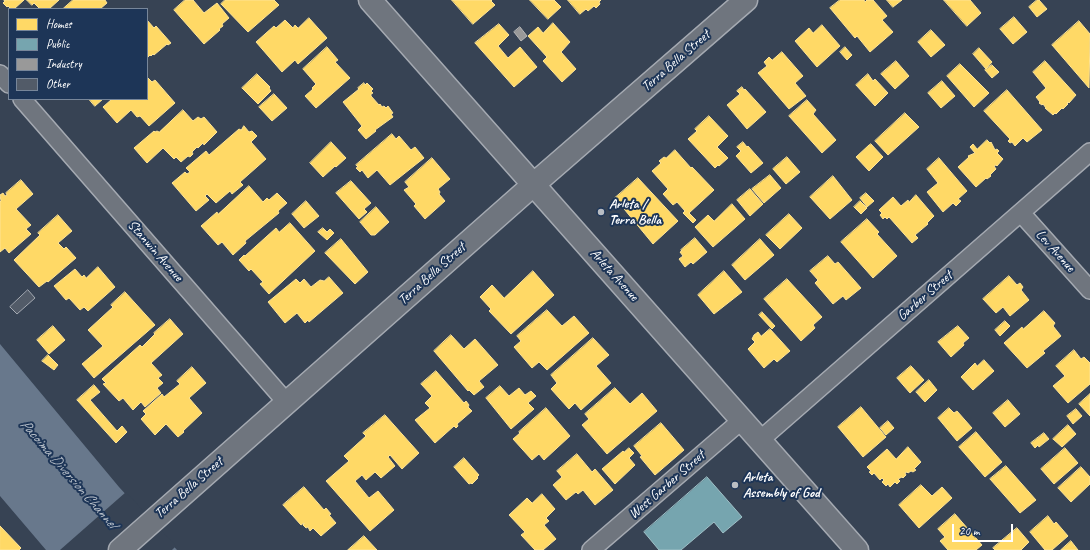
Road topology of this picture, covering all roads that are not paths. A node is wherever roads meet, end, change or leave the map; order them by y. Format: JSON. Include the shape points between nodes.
{"nodes":[{"id":1,"x":370,"y":0,"type":"edge"},
{"id":2,"x":746,"y":0,"type":"edge"},
{"id":3,"x":0,"y":74,"type":"edge"},
{"id":4,"x":8,"y":83,"type":"edge"},
{"id":5,"x":23,"y":100,"type":"edge"},
{"id":6,"x":1090,"y":152,"type":"edge"},
{"id":7,"x":533,"y":185,"type":"junction"},
{"id":8,"x":1021,"y":213,"type":"junction"},
{"id":9,"x":1090,"y":290,"type":"edge"},
{"id":10,"x":287,"y":403,"type":"junction"},
{"id":11,"x":742,"y":420,"type":"junction"},
{"id":12,"x":760,"y":440,"type":"junction"},
{"id":13,"x":120,"y":550,"type":"edge"},
{"id":14,"x":591,"y":550,"type":"edge"},
{"id":15,"x":857,"y":550,"type":"edge"}],
"edges":[{"from":1,"to":7,"type":"main road","name":"Arleta Avenue"},
{"from":2,"to":7,"type":"main road","name":"Terra Bella Street"},
{"from":3,"to":4,"type":"street"},
{"from":5,"to":10,"type":"street","name":"Stanwin Avenue"},
{"from":6,"to":8,"type":"street","name":"Garber Street"},
{"from":7,"to":10,"type":"main road","name":"Terra Bella Street"},
{"from":7,"to":11,"type":"main road","name":"Arleta Avenue"},
{"from":8,"to":9,"type":"street","name":"Lev Avenue"},
{"from":8,"to":12,"type":"street","name":"Garber Street"},
{"from":10,"to":13,"type":"main road","name":"Terra Bella Street"},
{"from":11,"to":12,"type":"main road","name":"Arleta Avenue"},
{"from":11,"to":14,"type":"street","name":"West Garber Street"},
{"from":12,"to":15,"type":"main road","name":"Arleta Avenue"}]}
